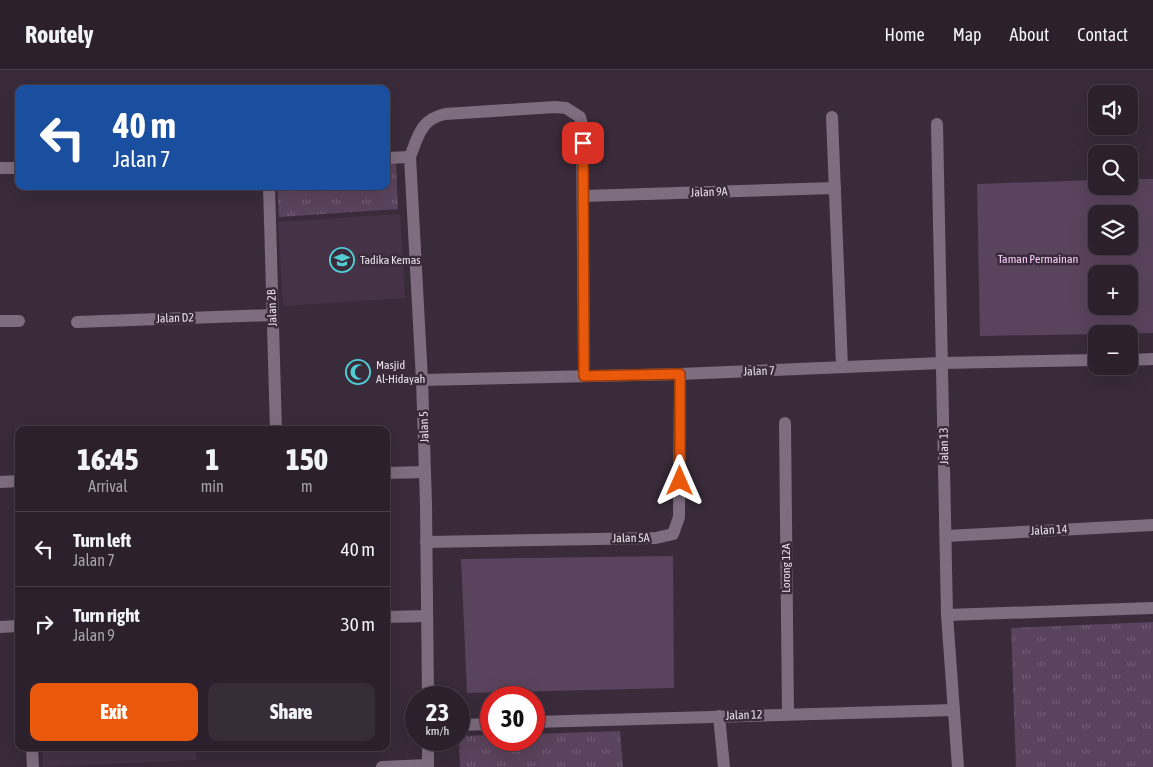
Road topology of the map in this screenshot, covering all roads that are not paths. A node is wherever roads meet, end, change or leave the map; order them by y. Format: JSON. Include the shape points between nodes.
{"nodes":[{"id":1,"x":832,"y":117,"type":"dead end"},
{"id":2,"x":937,"y":124,"type":"dead end"},
{"id":3,"x":410,"y":157,"type":"junction"},
{"id":4,"x":390,"y":158,"type":"edge"},
{"id":5,"x":0,"y":168,"type":"edge"},
{"id":6,"x":15,"y":168,"type":"edge"},
{"id":7,"x":835,"y":188,"type":"junction"},
{"id":8,"x":269,"y":190,"type":"edge"},
{"id":9,"x":583,"y":196,"type":"junction"},
{"id":10,"x":272,"y":315,"type":"junction"},
{"id":11,"x":0,"y":321,"type":"edge"},
{"id":12,"x":19,"y":321,"type":"dead end"},
{"id":13,"x":77,"y":322,"type":"dead end"},
{"id":14,"x":1153,"y":359,"type":"edge"},
{"id":15,"x":1088,"y":360,"type":"edge"},
{"id":16,"x":1138,"y":360,"type":"edge"},
{"id":17,"x":942,"y":363,"type":"junction"},
{"id":18,"x":842,"y":367,"type":"junction"},
{"id":19,"x":680,"y":374,"type":"junction"},
{"id":20,"x":584,"y":376,"type":"junction"},
{"id":21,"x":422,"y":380,"type":"junction"},
{"id":22,"x":785,"y":423,"type":"dead end"},
{"id":23,"x":276,"y":426,"type":"edge"},
{"id":24,"x":425,"y":472,"type":"junction"},
{"id":25,"x":390,"y":473,"type":"edge"},
{"id":26,"x":15,"y":481,"type":"edge"},
{"id":27,"x":0,"y":482,"type":"edge"},
{"id":28,"x":1153,"y":525,"type":"edge"},
{"id":29,"x":946,"y":536,"type":"junction"},
{"id":30,"x":426,"y":542,"type":"junction"},
{"id":31,"x":1153,"y":608,"type":"edge"},
{"id":32,"x":947,"y":614,"type":"junction"},
{"id":33,"x":427,"y":616,"type":"junction"},
{"id":34,"x":390,"y":617,"type":"edge"},
{"id":35,"x":15,"y":626,"type":"edge"},
{"id":36,"x":0,"y":627,"type":"edge"},
{"id":37,"x":428,"y":686,"type":"edge"},
{"id":38,"x":954,"y":710,"type":"junction"},
{"id":39,"x":788,"y":714,"type":"junction"},
{"id":40,"x":719,"y":716,"type":"junction"},
{"id":41,"x":545,"y":722,"type":"edge"},
{"id":42,"x":32,"y":751,"type":"edge"},
{"id":43,"x":428,"y":751,"type":"edge"},
{"id":44,"x":428,"y":766,"type":"edge"},
{"id":45,"x":34,"y":767,"type":"edge"},
{"id":46,"x":382,"y":767,"type":"edge"},
{"id":47,"x":724,"y":767,"type":"edge"},
{"id":48,"x":958,"y":767,"type":"edge"}],
"edges":[{"from":1,"to":7,"type":"street"},
{"from":2,"to":17,"type":"street","name":"Jalan 13"},
{"from":3,"to":4,"type":"street"},
{"from":3,"to":9,"type":"street","via":[[424,125],[430,119],[445,114],[566,108],[580,117],[582,125]]},
{"from":3,"to":21,"type":"street","name":"Jalan 5"},
{"from":5,"to":6,"type":"street"},
{"from":7,"to":9,"type":"street","name":"Jalan 9A"},
{"from":7,"to":18,"type":"street"},
{"from":8,"to":10,"type":"street","name":"Jalan 2B"},
{"from":9,"to":20,"type":"street"},
{"from":10,"to":13,"type":"street","name":"Jalan D2"},
{"from":10,"to":23,"type":"street","name":"Jalan 2B"},
{"from":11,"to":12,"type":"street"},
{"from":14,"to":16,"type":"street"},
{"from":15,"to":17,"type":"street","name":"Jalan 7"},
{"from":17,"to":18,"type":"street","name":"Jalan 7"},
{"from":17,"to":29,"type":"street","name":"Jalan 13"},
{"from":18,"to":19,"type":"street","name":"Jalan 7"},
{"from":19,"to":20,"type":"street","name":"Jalan 7"},
{"from":19,"to":30,"type":"street","name":"Jalan 5A","via":[[679,517],[673,534],[656,538]]},
{"from":20,"to":21,"type":"street","name":"Jalan 7"},
{"from":21,"to":24,"type":"street","name":"Jalan 5"},
{"from":22,"to":39,"type":"street","name":"Lorong 12A"},
{"from":24,"to":25,"type":"street"},
{"from":24,"to":30,"type":"street","name":"Jalan 5"},
{"from":26,"to":27,"type":"street"},
{"from":28,"to":29,"type":"street","name":"Jalan 14"},
{"from":29,"to":32,"type":"street","name":"Jalan 13"},
{"from":30,"to":33,"type":"street","name":"Jalan 5"},
{"from":31,"to":32,"type":"street"},
{"from":32,"to":38,"type":"street","name":"Jalan 13"},
{"from":33,"to":34,"type":"street"},
{"from":33,"to":37,"type":"street","name":"Jalan 5"},
{"from":35,"to":36,"type":"street"},
{"from":38,"to":39,"type":"street","name":"Jalan 12"},
{"from":38,"to":48,"type":"street","name":"Jalan 13"},
{"from":39,"to":40,"type":"street","name":"Jalan 12"},
{"from":40,"to":41,"type":"street","name":"Jalan 12"},
{"from":40,"to":47,"type":"street"},
{"from":42,"to":45,"type":"street"},
{"from":43,"to":44,"type":"street"},
{"from":44,"to":46,"type":"street"}]}
